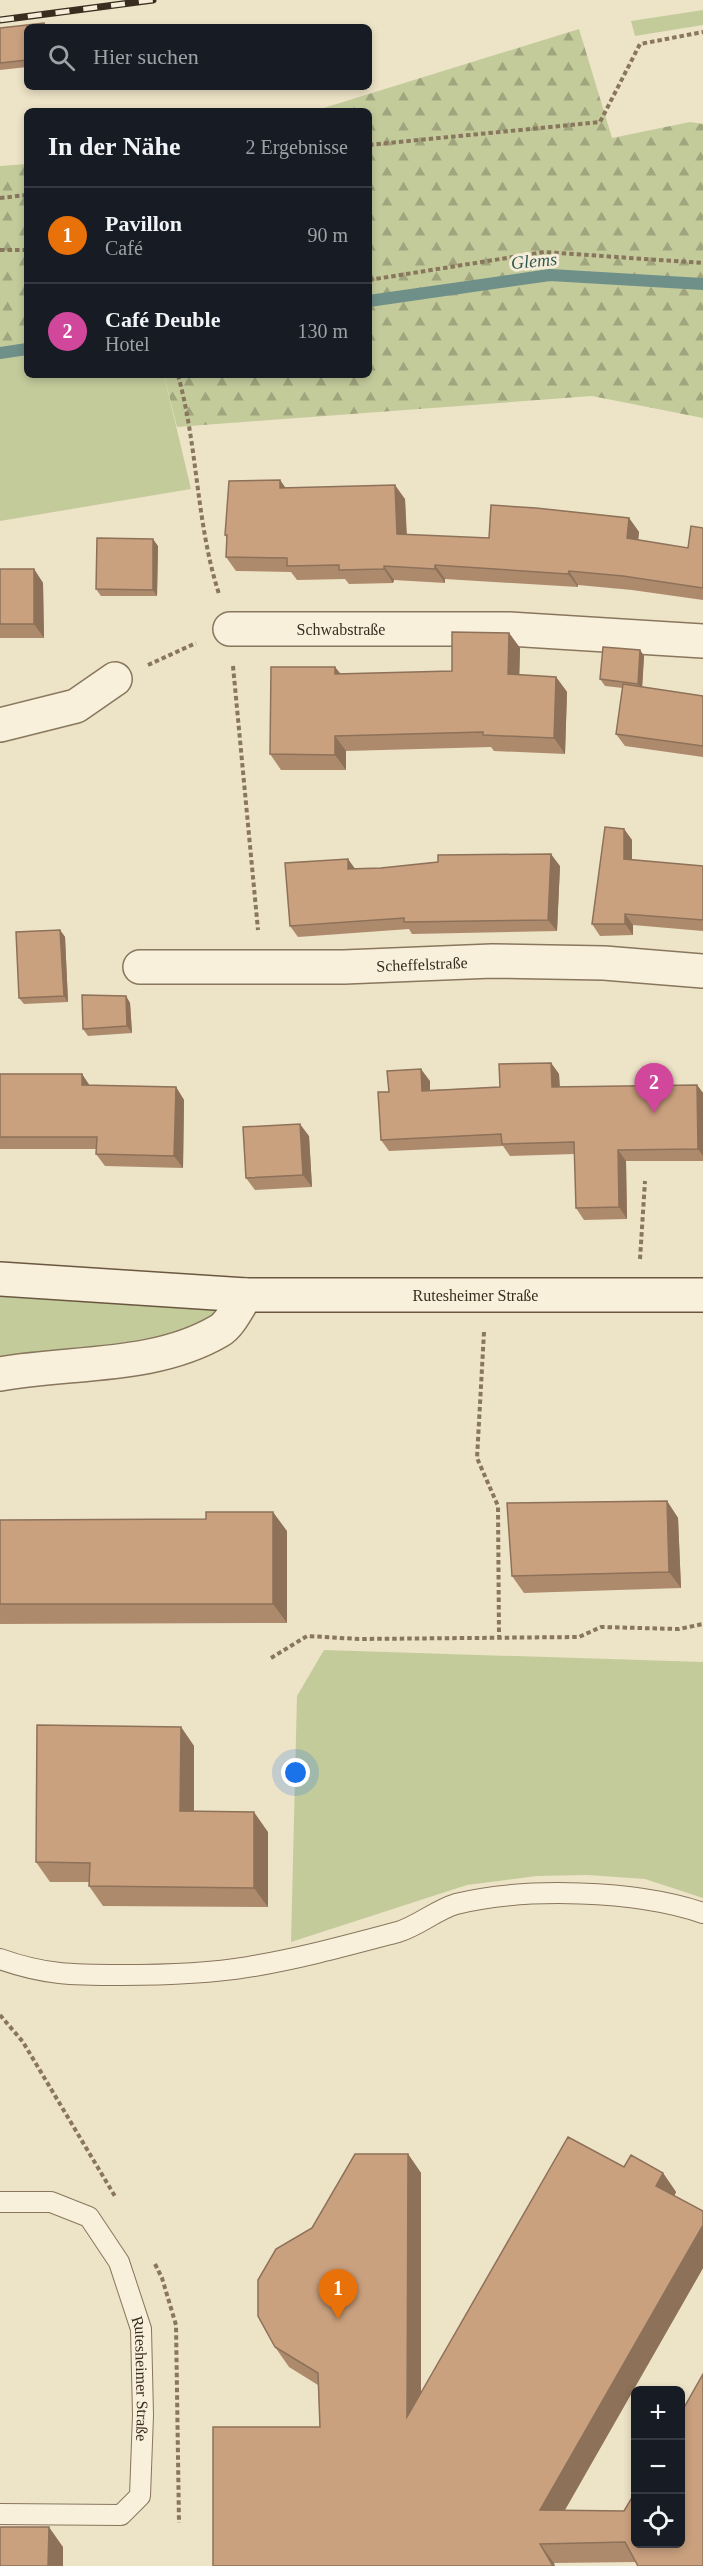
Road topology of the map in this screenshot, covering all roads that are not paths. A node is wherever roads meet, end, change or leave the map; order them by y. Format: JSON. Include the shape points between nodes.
{"nodes":[{"id":1,"x":230,"y":628,"type":"road end"},
{"id":2,"x":703,"y":641,"type":"edge"},
{"id":3,"x":115,"y":679,"type":"road end"},
{"id":4,"x":0,"y":725,"type":"edge"},
{"id":5,"x":140,"y":967,"type":"dead end"},
{"id":6,"x":703,"y":971,"type":"edge"},
{"id":7,"x":0,"y":1279,"type":"edge"},
{"id":8,"x":246,"y":1295,"type":"junction"},
{"id":9,"x":703,"y":1296,"type":"edge"},
{"id":10,"x":0,"y":1374,"type":"edge"},
{"id":11,"x":703,"y":1913,"type":"edge"},
{"id":12,"x":0,"y":1959,"type":"edge"},
{"id":13,"x":0,"y":2202,"type":"edge"},
{"id":14,"x":0,"y":2514,"type":"edge"}],
"edges":[{"from":1,"to":2,"type":"street","name":"Schwabstraße","via":[[509,629]]},
{"from":3,"to":4,"type":"street","via":[[76,706]]},
{"from":5,"to":6,"type":"street","name":"Scheffelstraße","via":[[344,967],[492,961],[604,963]]},
{"from":7,"to":8,"type":"street","name":"Rutesheimer Straße"},
{"from":8,"to":9,"type":"street","name":"Rutesheimer Straße"},
{"from":8,"to":10,"type":"street","via":[[221,1330],[162,1354]]},
{"from":11,"to":12,"type":"lane","via":[[677,1904],[615,1895],[513,1896],[453,1905],[401,1931],[248,1967],[142,1975],[58,1974]]},
{"from":13,"to":14,"type":"lane","name":"Rutesheimer Straße","via":[[51,2202],[89,2217],[119,2262],[141,2329],[143,2415],[140,2496],[121,2515]]}]}
